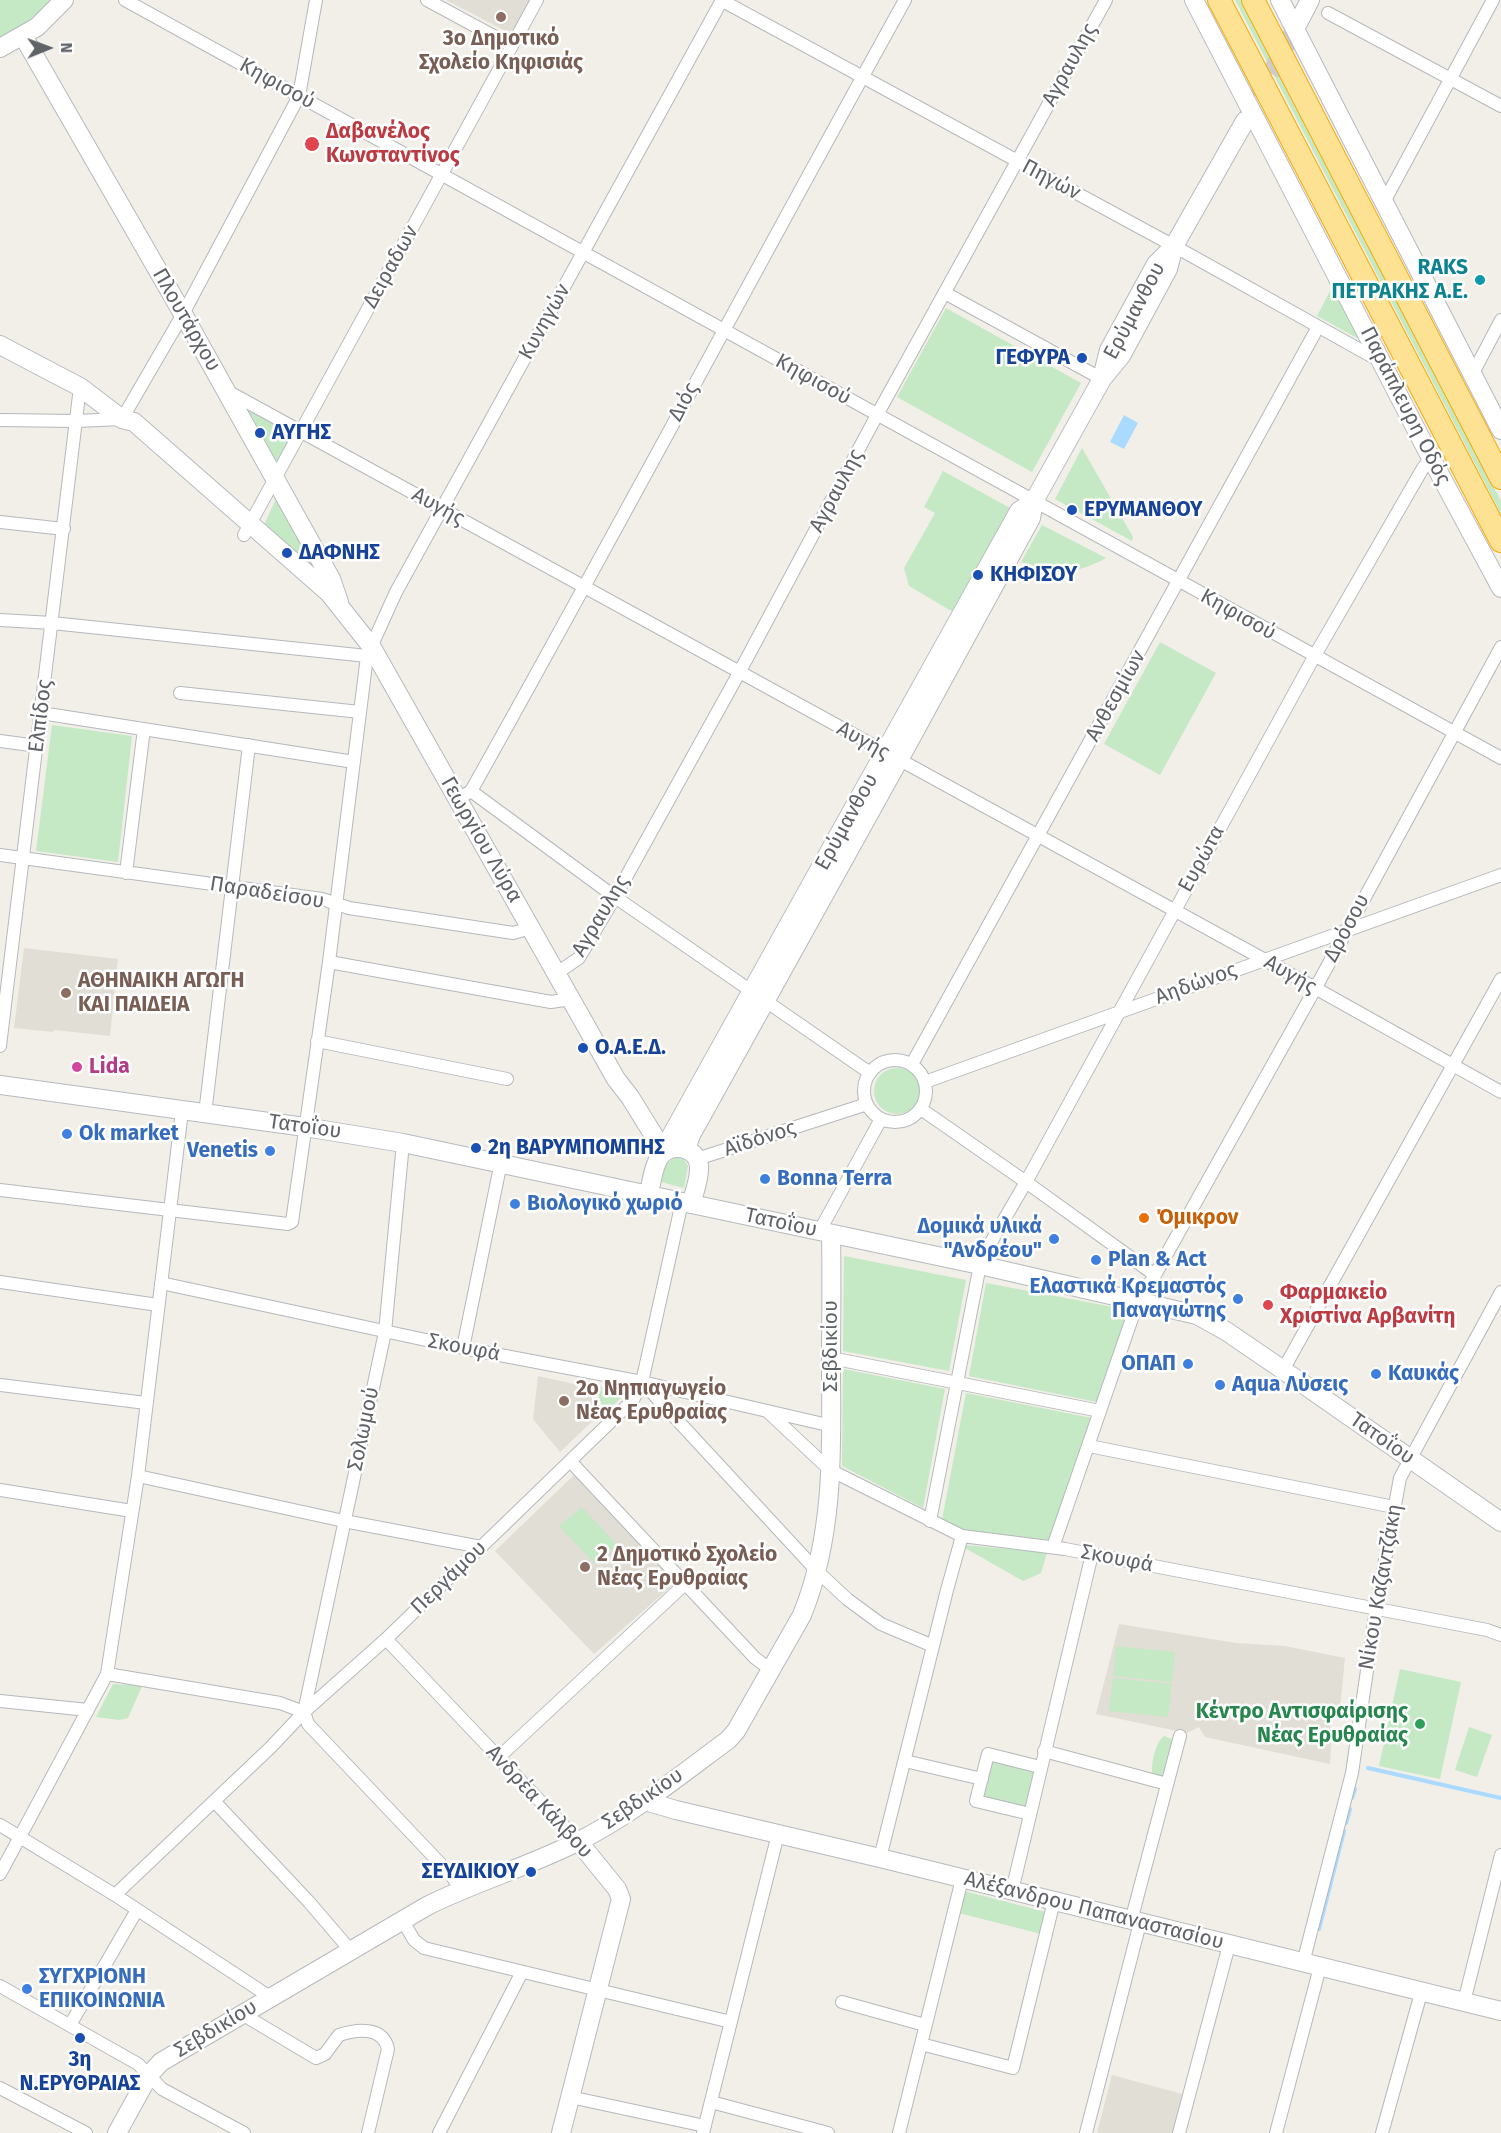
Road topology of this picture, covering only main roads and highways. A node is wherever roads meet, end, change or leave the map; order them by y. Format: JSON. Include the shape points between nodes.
{"nodes":[{"id":1,"x":1219,"y":0,"type":"edge"},
{"id":2,"x":1253,"y":0,"type":"edge"},
{"id":3,"x":1501,"y":478,"type":"edge"},
{"id":4,"x":1501,"y":541,"type":"edge"}],
"edges":[{"from":1,"to":4,"type":"highway"},
{"from":2,"to":3,"type":"highway"}]}
